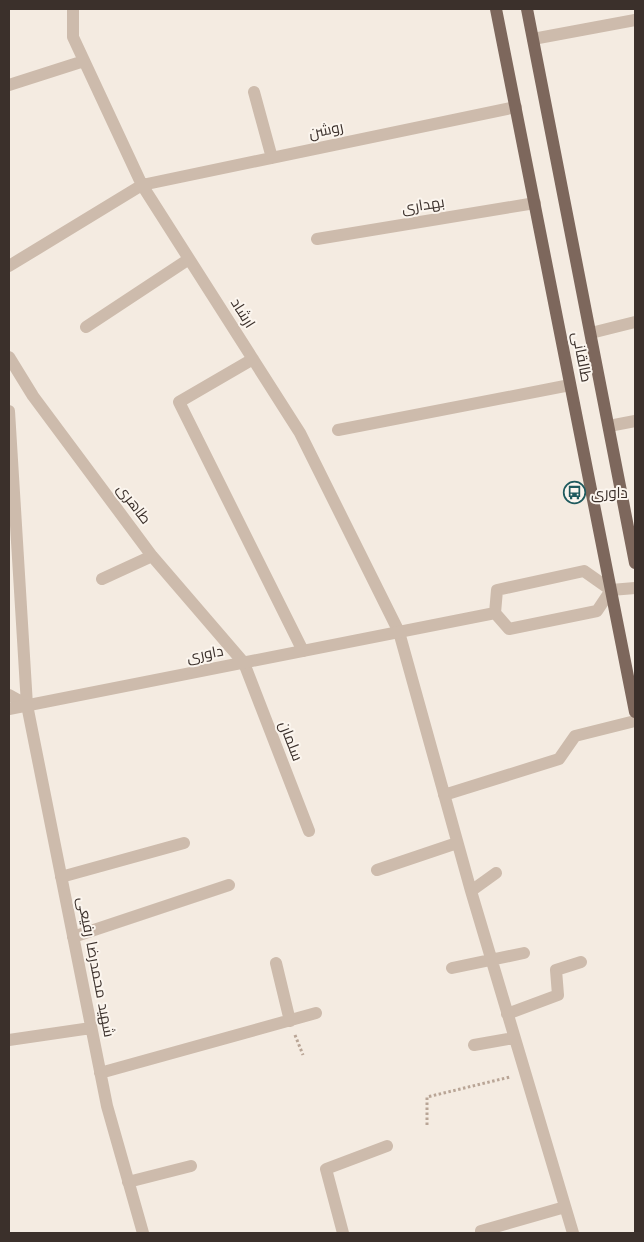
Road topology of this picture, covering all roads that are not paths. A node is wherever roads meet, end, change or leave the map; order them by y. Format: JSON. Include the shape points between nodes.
{"nodes":[{"id":1,"x":73,"y":9,"type":"edge"},
{"id":2,"x":496,"y":9,"type":"edge"},
{"id":3,"x":527,"y":9,"type":"edge"},
{"id":4,"x":635,"y":20,"type":"edge"},
{"id":5,"x":533,"y":39,"type":"junction"},
{"id":6,"x":84,"y":61,"type":"junction"},
{"id":7,"x":9,"y":85,"type":"edge"},
{"id":8,"x":254,"y":92,"type":"dead end"},
{"id":9,"x":516,"y":107,"type":"junction"},
{"id":10,"x":272,"y":158,"type":"junction"},
{"id":11,"x":142,"y":185,"type":"junction"},
{"id":12,"x":535,"y":204,"type":"junction"},
{"id":13,"x":318,"y":239,"type":"dead end"},
{"id":14,"x":189,"y":259,"type":"junction"},
{"id":15,"x":9,"y":266,"type":"edge"},
{"id":16,"x":635,"y":322,"type":"edge"},
{"id":17,"x":86,"y":327,"type":"dead end"},
{"id":18,"x":590,"y":333,"type":"junction"},
{"id":19,"x":9,"y":357,"type":"edge"},
{"id":20,"x":253,"y":359,"type":"junction"},
{"id":21,"x":570,"y":385,"type":"junction"},
{"id":22,"x":9,"y":411,"type":"edge"},
{"id":23,"x":635,"y":421,"type":"edge"},
{"id":24,"x":609,"y":426,"type":"junction"},
{"id":25,"x":338,"y":430,"type":"dead end"},
{"id":26,"x":152,"y":556,"type":"junction"},
{"id":27,"x":635,"y":563,"type":"edge"},
{"id":28,"x":102,"y":578,"type":"dead end"},
{"id":29,"x":14,"y":580,"type":"edge"},
{"id":30,"x":635,"y":588,"type":"edge"},
{"id":31,"x":611,"y":590,"type":"junction"},
{"id":32,"x":495,"y":613,"type":"junction"},
{"id":33,"x":399,"y":632,"type":"junction"},
{"id":34,"x":303,"y":651,"type":"junction"},
{"id":35,"x":244,"y":663,"type":"junction"},
{"id":36,"x":9,"y":695,"type":"edge"},
{"id":37,"x":27,"y":705,"type":"junction"},
{"id":38,"x":9,"y":709,"type":"edge"},
{"id":39,"x":635,"y":712,"type":"edge"},
{"id":40,"x":635,"y":721,"type":"edge"},
{"id":41,"x":444,"y":795,"type":"junction"},
{"id":42,"x":309,"y":831,"type":"dead end"},
{"id":43,"x":184,"y":843,"type":"dead end"},
{"id":44,"x":457,"y":843,"type":"junction"},
{"id":45,"x":377,"y":870,"type":"dead end"},
{"id":46,"x":496,"y":873,"type":"dead end"},
{"id":47,"x":61,"y":877,"type":"junction"},
{"id":48,"x":229,"y":885,"type":"dead end"},
{"id":49,"x":471,"y":891,"type":"junction"},
{"id":50,"x":73,"y":937,"type":"junction"},
{"id":51,"x":524,"y":953,"type":"dead end"},
{"id":52,"x":492,"y":961,"type":"junction"},
{"id":53,"x":581,"y":962,"type":"dead end"},
{"id":54,"x":276,"y":963,"type":"dead end"},
{"id":55,"x":452,"y":968,"type":"dead end"},
{"id":56,"x":316,"y":1013,"type":"dead end"},
{"id":57,"x":507,"y":1014,"type":"junction"},
{"id":58,"x":290,"y":1020,"type":"junction"},
{"id":59,"x":91,"y":1028,"type":"junction"},
{"id":60,"x":514,"y":1038,"type":"junction"},
{"id":61,"x":9,"y":1040,"type":"edge"},
{"id":62,"x":474,"y":1045,"type":"dead end"},
{"id":63,"x":100,"y":1073,"type":"junction"},
{"id":64,"x":387,"y":1146,"type":"dead end"},
{"id":65,"x":191,"y":1166,"type":"dead end"},
{"id":66,"x":128,"y":1182,"type":"junction"},
{"id":67,"x":565,"y":1207,"type":"junction"},
{"id":68,"x":143,"y":1233,"type":"edge"},
{"id":69,"x":343,"y":1233,"type":"edge"},
{"id":70,"x":481,"y":1233,"type":"edge"},
{"id":71,"x":573,"y":1233,"type":"edge"}],
"edges":[{"from":1,"to":6,"type":"street","name":"ارشاد","via":[[74,37]]},
{"from":2,"to":9,"type":"main road","name":"طالقانی"},
{"from":3,"to":5,"type":"main road","name":"طالقانی"},
{"from":4,"to":5,"type":"street"},
{"from":5,"to":18,"type":"main road","name":"طالقانی"},
{"from":6,"to":7,"type":"street"},
{"from":6,"to":11,"type":"street","name":"ارشاد"},
{"from":8,"to":10,"type":"street"},
{"from":9,"to":10,"type":"street","name":"روشن"},
{"from":9,"to":12,"type":"main road","name":"طالقانی"},
{"from":10,"to":11,"type":"street","name":"روشن"},
{"from":11,"to":14,"type":"street","name":"ارشاد"},
{"from":11,"to":15,"type":"street","name":"روشن"},
{"from":12,"to":13,"type":"street","name":"بهداری"},
{"from":12,"to":21,"type":"main road","name":"طالقانی"},
{"from":14,"to":17,"type":"street"},
{"from":14,"to":20,"type":"street","name":"ارشاد"},
{"from":16,"to":18,"type":"street"},
{"from":18,"to":24,"type":"main road","name":"طالقانی"},
{"from":19,"to":26,"type":"street","name":"طاهری","via":[[33,396]]},
{"from":20,"to":33,"type":"street","name":"ارشاد","via":[[300,433]]},
{"from":20,"to":34,"type":"street","via":[[180,402]]},
{"from":21,"to":25,"type":"street"},
{"from":21,"to":31,"type":"main road","name":"طالقانی"},
{"from":22,"to":29,"type":"street","name":"شهید محمدرضا رفیعی"},
{"from":23,"to":24,"type":"street"},
{"from":24,"to":27,"type":"main road","name":"طالقانی"},
{"from":26,"to":28,"type":"street"},
{"from":26,"to":35,"type":"street","name":"طاهری"},
{"from":29,"to":37,"type":"street","name":"شهید محمدرضا رفیعی"},
{"from":30,"to":31,"type":"street"},
{"from":31,"to":32,"type":"street","via":[[597,611],[508,629]]},
{"from":31,"to":32,"type":"street","via":[[584,571],[497,590]]},
{"from":31,"to":39,"type":"main road","name":"طالقانی"},
{"from":32,"to":33,"type":"street","name":"داوری"},
{"from":33,"to":34,"type":"street","name":"داوری"},
{"from":33,"to":41,"type":"street","name":"ارشاد"},
{"from":34,"to":35,"type":"street","name":"داوری"},
{"from":35,"to":37,"type":"street","name":"داوری"},
{"from":35,"to":42,"type":"street","name":"سلمان"},
{"from":36,"to":37,"type":"street"},
{"from":37,"to":38,"type":"street","name":"داوری"},
{"from":37,"to":47,"type":"street","name":"شهید محمدرضا رفیعی"},
{"from":40,"to":41,"type":"street","via":[[575,736],[560,759]]},
{"from":41,"to":44,"type":"street","name":"ارشاد"},
{"from":43,"to":47,"type":"street"},
{"from":44,"to":45,"type":"street"},
{"from":44,"to":49,"type":"street","name":"ارشاد"},
{"from":46,"to":49,"type":"street"},
{"from":47,"to":50,"type":"street","name":"شهید محمدرضا رفیعی"},
{"from":48,"to":50,"type":"street"},
{"from":49,"to":52,"type":"street","name":"ارشاد"},
{"from":50,"to":59,"type":"street","name":"شهید محمدرضا رفیعی"},
{"from":51,"to":52,"type":"street"},
{"from":52,"to":55,"type":"street"},
{"from":52,"to":57,"type":"street","name":"ارشاد"},
{"from":53,"to":57,"type":"street","via":[[556,970],[558,995]]},
{"from":54,"to":58,"type":"street"},
{"from":56,"to":58,"type":"street"},
{"from":57,"to":60,"type":"street","name":"ارشاد"},
{"from":58,"to":63,"type":"street"},
{"from":59,"to":61,"type":"street"},
{"from":59,"to":63,"type":"street","name":"شهید محمدرضا رفیعی"},
{"from":60,"to":62,"type":"street"},
{"from":60,"to":67,"type":"street","name":"ارشاد"},
{"from":63,"to":66,"type":"street","name":"شهید محمدرضا رفیعی"},
{"from":64,"to":69,"type":"street","via":[[326,1169]]},
{"from":65,"to":66,"type":"street"},
{"from":66,"to":68,"type":"street","name":"شهید محمدرضا رفیعی"},
{"from":67,"to":70,"type":"street"},
{"from":67,"to":71,"type":"street","name":"ارشاد"}]}
